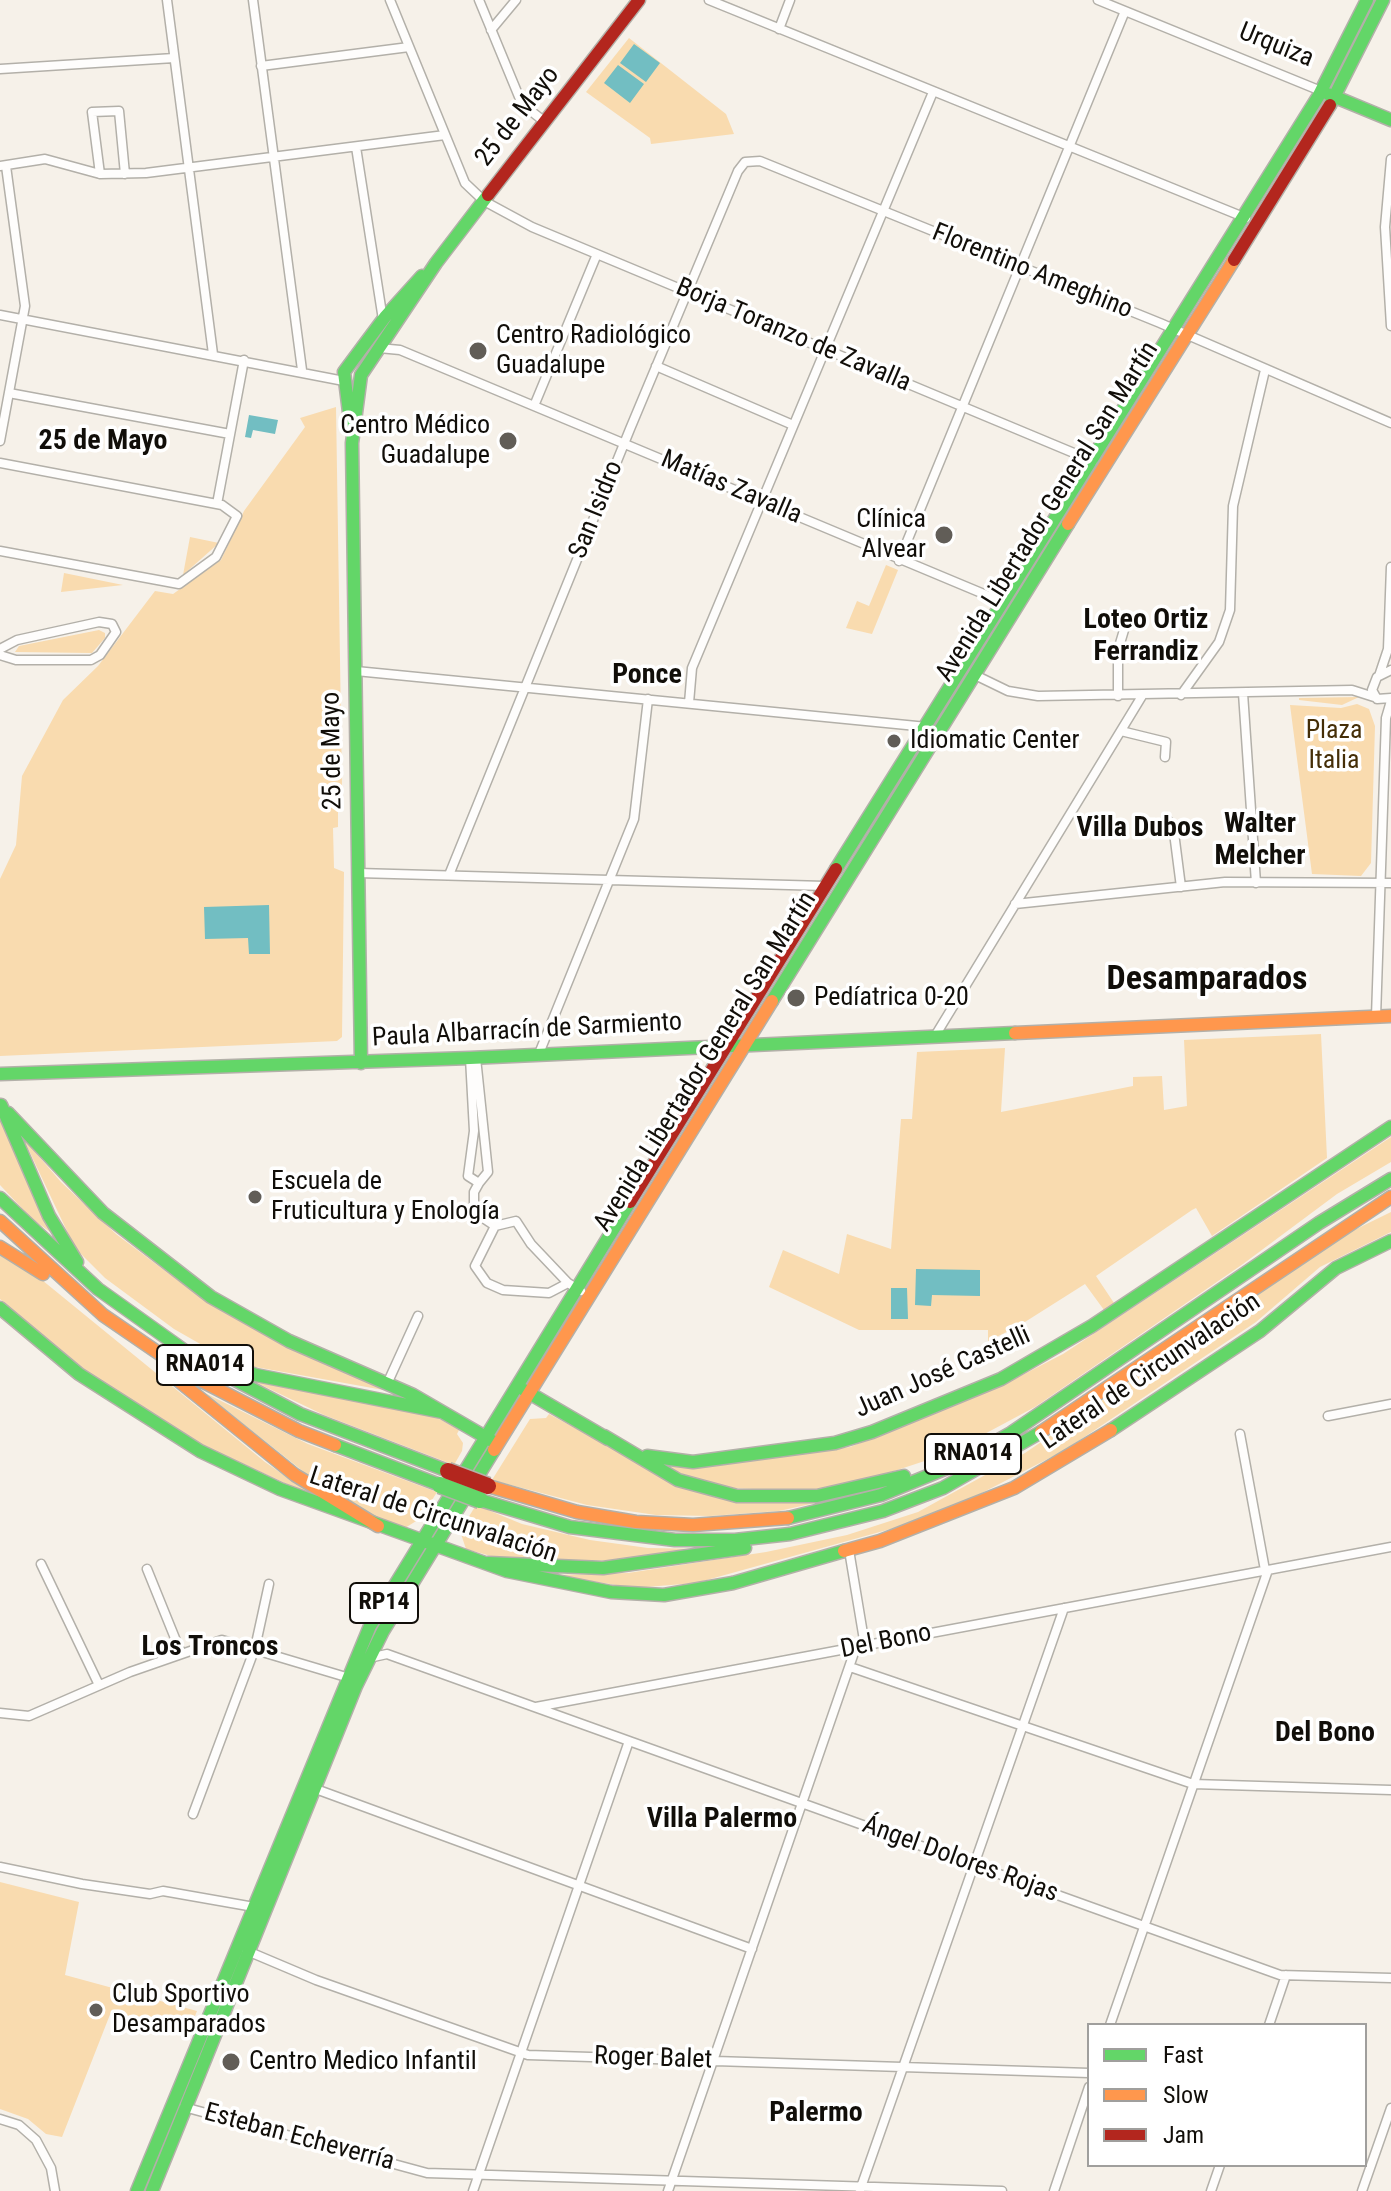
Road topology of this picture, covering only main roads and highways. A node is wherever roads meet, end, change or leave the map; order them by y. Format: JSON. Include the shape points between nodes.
{"nodes":[{"id":1,"x":639,"y":0,"type":"edge"},
{"id":2,"x":1367,"y":0,"type":"edge"},
{"id":3,"x":1383,"y":0,"type":"edge"},
{"id":4,"x":1328,"y":94,"type":"junction"},
{"id":5,"x":1391,"y":120,"type":"edge"},
{"id":6,"x":390,"y":321,"type":"junction"},
{"id":7,"x":347,"y":376,"type":"junction"},
{"id":8,"x":1010,"y":605,"type":"junction"},
{"id":9,"x":932,"y":730,"type":"junction"},
{"id":10,"x":832,"y":890,"type":"junction"},
{"id":11,"x":1384,"y":1016,"type":"edge"},
{"id":12,"x":744,"y":1045,"type":"junction"},
{"id":13,"x":726,"y":1046,"type":"junction"},
{"id":14,"x":361,"y":1063,"type":"junction"},
{"id":15,"x":0,"y":1074,"type":"edge"},
{"id":16,"x":0,"y":1105,"type":"edge"},
{"id":17,"x":1391,"y":1127,"type":"edge"},
{"id":18,"x":1391,"y":1170,"type":"edge"},
{"id":19,"x":1391,"y":1179,"type":"edge"},
{"id":20,"x":1391,"y":1197,"type":"edge"},
{"id":21,"x":0,"y":1198,"type":"edge"},
{"id":22,"x":1391,"y":1204,"type":"edge"},
{"id":23,"x":1352,"y":1220,"type":"junction"},
{"id":24,"x":0,"y":1221,"type":"edge"},
{"id":25,"x":1309,"y":1230,"type":"junction"},
{"id":26,"x":1391,"y":1241,"type":"edge"},
{"id":27,"x":0,"y":1247,"type":"edge"},
{"id":28,"x":578,"y":1289,"type":"junction"},
{"id":29,"x":0,"y":1308,"type":"edge"},
{"id":30,"x":108,"y":1312,"type":"junction"},
{"id":31,"x":154,"y":1332,"type":"junction"},
{"id":32,"x":522,"y":1390,"type":"junction"},
{"id":33,"x":442,"y":1412,"type":"junction"},
{"id":34,"x":604,"y":1436,"type":"junction"},
{"id":35,"x":491,"y":1440,"type":"junction"},
{"id":36,"x":978,"y":1452,"type":"junction"},
{"id":37,"x":444,"y":1478,"type":"junction"},
{"id":38,"x":484,"y":1493,"type":"junction"},
{"id":39,"x":883,"y":1511,"type":"junction"},
{"id":40,"x":378,"y":1526,"type":"junction"},
{"id":41,"x":429,"y":1543,"type":"junction"},
{"id":42,"x":488,"y":1563,"type":"junction"},
{"id":43,"x":308,"y":1786,"type":"junction"},
{"id":44,"x":179,"y":2106,"type":"junction"},
{"id":45,"x":137,"y":2191,"type":"edge"},
{"id":46,"x":152,"y":2191,"type":"edge"}],
"edges":[{"from":1,"to":6,"type":"main road","name":"25 de Mayo"},
{"from":2,"to":4,"type":"main road","name":"Avenida Libertador General San Martín"},
{"from":3,"to":4,"type":"main road","name":"Avenida Libertador General San Martín"},
{"from":4,"to":5,"type":"main road","name":"Urquiza"},
{"from":4,"to":8,"type":"main road","name":"Avenida Libertador General San Martín"},
{"from":6,"to":7,"type":"main road","name":"25 de Mayo"},
{"from":6,"to":7,"type":"main road","name":"25 de Mayo","via":[[379,348]]},
{"from":7,"to":14,"type":"main road","name":"25 de Mayo","via":[[353,439]]},
{"from":8,"to":9,"type":"main road","name":"Avenida Libertador General San Martín"},
{"from":8,"to":9,"type":"main road","name":"Avenida Libertador General San Martín","via":[[975,675]]},
{"from":9,"to":10,"type":"main road","name":"Avenida Libertador General San Martín"},
{"from":10,"to":12,"type":"main road","name":"Avenida Libertador General San Martín"},
{"from":10,"to":13,"type":"main road","name":"Avenida Libertador General San Martín"},
{"from":11,"to":12,"type":"main road","name":"Paula Albarracín de Sarmiento"},
{"from":12,"to":13,"type":"main road","name":"Paula Albarracín de Sarmiento"},
{"from":12,"to":28,"type":"main road","name":"Avenida Libertador General San Martín"},
{"from":13,"to":14,"type":"main road","name":"Paula Albarracín de Sarmiento"},
{"from":13,"to":28,"type":"main road","name":"Avenida Libertador General San Martín"},
{"from":14,"to":15,"type":"main road","name":"Paula Albarracín de Sarmiento"},
{"from":16,"to":30,"type":"main road","via":[[61,1240]]},
{"from":16,"to":33,"type":"main road","via":[[84,1195],[171,1269],[269,1331]]},
{"from":17,"to":34,"type":"main road","name":"Juan José Castelli","via":[[1041,1358],[872,1432],[799,1450],[684,1462],[651,1458]]},
{"from":18,"to":25,"type":"main road"},
{"from":19,"to":25,"type":"main road","number":"RNA014"},
{"from":20,"to":23,"type":"main road","number":"RNA014"},
{"from":21,"to":30,"type":"main road","number":"RNA014"},
{"from":22,"to":23,"type":"main road"},
{"from":23,"to":39,"type":"main road","number":"RNA014","via":[[1017,1448],[943,1488]]},
{"from":24,"to":30,"type":"main road","number":"RNA014"},
{"from":25,"to":36,"type":"main road","number":"RNA014"},
{"from":26,"to":42,"type":"main road","name":"Lateral de Circunvalación","via":[[1336,1268],[1260,1331],[1056,1465],[963,1511],[723,1585],[654,1595],[580,1587]]},
{"from":27,"to":30,"type":"main road"},
{"from":28,"to":32,"type":"main road","name":"Avenida Libertador General San Martín"},
{"from":29,"to":40,"type":"main road","name":"Lateral de Circunvalación","via":[[79,1374],[176,1437],[271,1486]]},
{"from":30,"to":31,"type":"main road","number":"RNA014"},
{"from":30,"to":37,"type":"main road","number":"RNA014","via":[[182,1370],[252,1409],[317,1439]]},
{"from":30,"to":40,"type":"main road","via":[[283,1467]]},
{"from":31,"to":33,"type":"main road","via":[[244,1372]]},
{"from":31,"to":37,"type":"main road","number":"RNA014","via":[[287,1408]]},
{"from":32,"to":34,"type":"main road","name":"Juan José Castelli"},
{"from":32,"to":35,"type":"main road","name":"Avenida Libertador General San Martín","number":"RP14"},
{"from":33,"to":35,"type":"main road"},
{"from":34,"to":36,"type":"main road","via":[[678,1480],[766,1499],[867,1486]]},
{"from":35,"to":41,"type":"main road","name":"Avenida Libertador General San Martín","number":"RP14"},
{"from":36,"to":38,"type":"main road","number":"RNA014","via":[[859,1502],[748,1523],[615,1519]]},
{"from":37,"to":38,"type":"main road","number":"RNA014","bridge":true},
{"from":38,"to":39,"type":"main road","number":"RNA014","via":[[570,1527],[694,1541],[803,1532]]},
{"from":39,"to":42,"type":"main road","via":[[861,1524],[821,1535],[633,1566],[566,1569]]},
{"from":40,"to":41,"type":"main road","name":"Lateral de Circunvalación"},
{"from":41,"to":42,"type":"main road","name":"Lateral de Circunvalación"},
{"from":41,"to":43,"type":"main road","name":"Avenida Libertador General San Martín","number":"RP14"},
{"from":41,"to":43,"type":"main road","name":"Avenida Libertador General San Martín","number":"RP14","via":[[348,1672]]},
{"from":43,"to":44,"type":"main road","name":"Avenida Libertador General San Martín","number":"RP14"},
{"from":44,"to":45,"type":"main road","name":"Avenida Libertador General San Martín","number":"RP14"},
{"from":44,"to":46,"type":"main road","name":"Avenida Libertador General San Martín","number":"RP14"}]}
